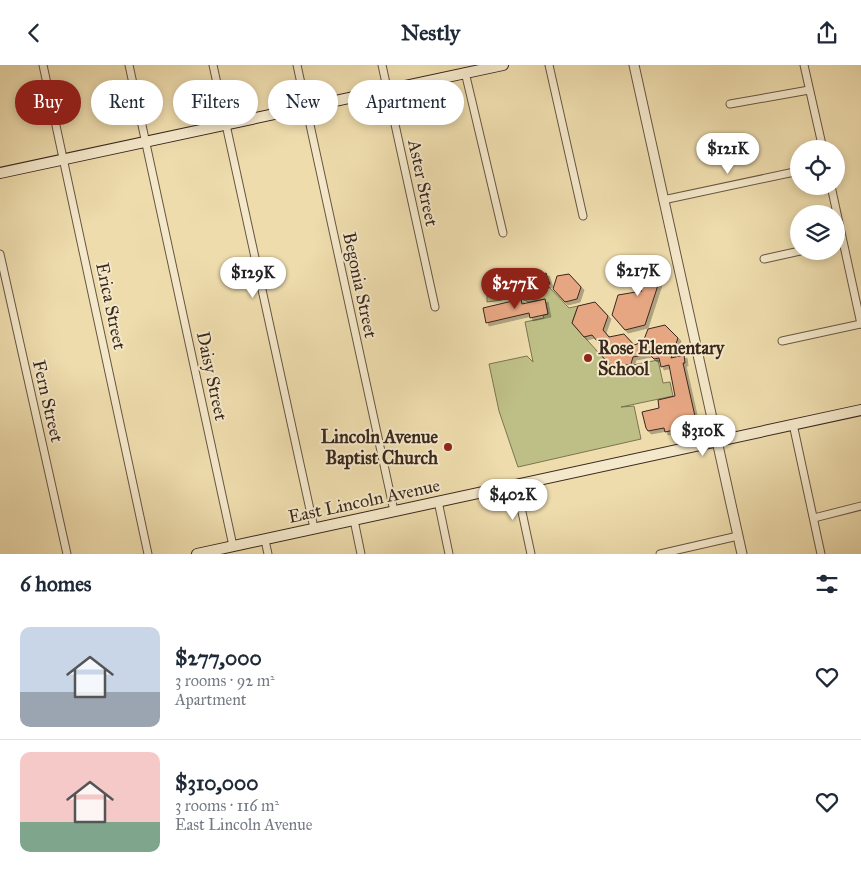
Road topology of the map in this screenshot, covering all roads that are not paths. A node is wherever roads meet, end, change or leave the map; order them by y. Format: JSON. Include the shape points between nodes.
{"nodes":[{"id":1,"x":43,"y":65,"type":"edge"},
{"id":2,"x":128,"y":65,"type":"edge"},
{"id":3,"x":213,"y":65,"type":"edge"},
{"id":4,"x":297,"y":65,"type":"edge"},
{"id":5,"x":382,"y":65,"type":"edge"},
{"id":6,"x":503,"y":65,"type":"edge"},
{"id":7,"x":549,"y":65,"type":"edge"},
{"id":8,"x":634,"y":65,"type":"edge"},
{"id":9,"x":804,"y":65,"type":"edge"},
{"id":10,"x":466,"y":72,"type":"junction"},
{"id":11,"x":216,"y":80,"type":"edge"},
{"id":12,"x":301,"y":80,"type":"edge"},
{"id":13,"x":386,"y":80,"type":"edge"},
{"id":14,"x":431,"y":80,"type":"edge"},
{"id":15,"x":809,"y":90,"type":"junction"},
{"id":16,"x":730,"y":104,"type":"dead end"},
{"id":17,"x":226,"y":125,"type":"joint"},
{"id":18,"x":311,"y":125,"type":"edge"},
{"id":19,"x":396,"y":125,"type":"edge"},
{"id":20,"x":821,"y":140,"type":"edge"},
{"id":21,"x":146,"y":144,"type":"junction"},
{"id":22,"x":64,"y":160,"type":"junction"},
{"id":23,"x":0,"y":173,"type":"edge"},
{"id":24,"x":790,"y":173,"type":"edge"},
{"id":25,"x":663,"y":201,"type":"junction"},
{"id":26,"x":583,"y":216,"type":"dead end"},
{"id":27,"x":503,"y":233,"type":"dead end"},
{"id":28,"x":790,"y":253,"type":"edge"},
{"id":29,"x":0,"y":254,"type":"edge"},
{"id":30,"x":764,"y":259,"type":"dead end"},
{"id":31,"x":845,"y":260,"type":"edge"},
{"id":32,"x":435,"y":307,"type":"dead end"},
{"id":33,"x":861,"y":324,"type":"edge"},
{"id":34,"x":782,"y":341,"type":"dead end"},
{"id":35,"x":861,"y":410,"type":"edge"},
{"id":36,"x":794,"y":424,"type":"junction"},
{"id":37,"x":716,"y":441,"type":"junction"},
{"id":38,"x":516,"y":484,"type":"junction"},
{"id":39,"x":438,"y":501,"type":"junction"},
{"id":40,"x":861,"y":506,"type":"edge"},
{"id":41,"x":394,"y":511,"type":"junction"},
{"id":42,"x":814,"y":518,"type":"junction"},
{"id":43,"x":354,"y":520,"type":"junction"},
{"id":44,"x":314,"y":528,"type":"junction"},
{"id":45,"x":738,"y":536,"type":"junction"},
{"id":46,"x":264,"y":539,"type":"junction"},
{"id":47,"x":233,"y":546,"type":"junction"},
{"id":48,"x":67,"y":554,"type":"edge"},
{"id":49,"x":148,"y":554,"type":"edge"},
{"id":50,"x":197,"y":554,"type":"edge"},
{"id":51,"x":268,"y":554,"type":"edge"},
{"id":52,"x":361,"y":554,"type":"edge"},
{"id":53,"x":449,"y":554,"type":"edge"},
{"id":54,"x":531,"y":554,"type":"edge"},
{"id":55,"x":660,"y":554,"type":"edge"},
{"id":56,"x":742,"y":554,"type":"edge"},
{"id":57,"x":821,"y":554,"type":"edge"}],
"edges":[{"from":1,"to":22,"type":"street","name":"Erica Street"},
{"from":2,"to":21,"type":"street","name":"Daisy Street"},
{"from":3,"to":11,"type":"street"},
{"from":4,"to":12,"type":"street","name":"Begonia Street"},
{"from":5,"to":13,"type":"street","name":"Aster Street"},
{"from":6,"to":10,"type":"main road"},
{"from":7,"to":26,"type":"street"},
{"from":8,"to":25,"type":"street"},
{"from":9,"to":15,"type":"street"},
{"from":10,"to":14,"type":"main road"},
{"from":10,"to":27,"type":"street"},
{"from":15,"to":16,"type":"street"},
{"from":15,"to":20,"type":"street"},
{"from":17,"to":21,"type":"main road"},
{"from":17,"to":44,"type":"street"},
{"from":18,"to":41,"type":"street","name":"Begonia Street"},
{"from":19,"to":32,"type":"street","name":"Aster Street"},
{"from":21,"to":22,"type":"main road"},
{"from":21,"to":47,"type":"street","name":"Daisy Street"},
{"from":22,"to":23,"type":"main road"},
{"from":22,"to":49,"type":"street","name":"Erica Street"},
{"from":24,"to":25,"type":"street"},
{"from":25,"to":37,"type":"street"},
{"from":28,"to":30,"type":"street"},
{"from":29,"to":48,"type":"street","name":"Fern Street"},
{"from":31,"to":33,"type":"street"},
{"from":33,"to":34,"type":"street"},
{"from":35,"to":36,"type":"main road","name":"East Lincoln Avenue"},
{"from":36,"to":37,"type":"main road","name":"East Lincoln Avenue"},
{"from":36,"to":42,"type":"street"},
{"from":37,"to":38,"type":"main road","name":"East Lincoln Avenue"},
{"from":37,"to":45,"type":"street"},
{"from":38,"to":39,"type":"main road","name":"East Lincoln Avenue"},
{"from":38,"to":54,"type":"street"},
{"from":39,"to":41,"type":"main road","name":"East Lincoln Avenue"},
{"from":39,"to":53,"type":"street"},
{"from":40,"to":42,"type":"street"},
{"from":41,"to":43,"type":"main road","name":"East Lincoln Avenue"},
{"from":42,"to":57,"type":"street"},
{"from":43,"to":44,"type":"main road","name":"East Lincoln Avenue"},
{"from":43,"to":52,"type":"street"},
{"from":44,"to":46,"type":"main road","name":"East Lincoln Avenue"},
{"from":45,"to":55,"type":"street"},
{"from":45,"to":56,"type":"street"},
{"from":46,"to":47,"type":"main road","name":"East Lincoln Avenue"},
{"from":46,"to":51,"type":"street"},
{"from":47,"to":50,"type":"main road","name":"East Lincoln Avenue"}]}
